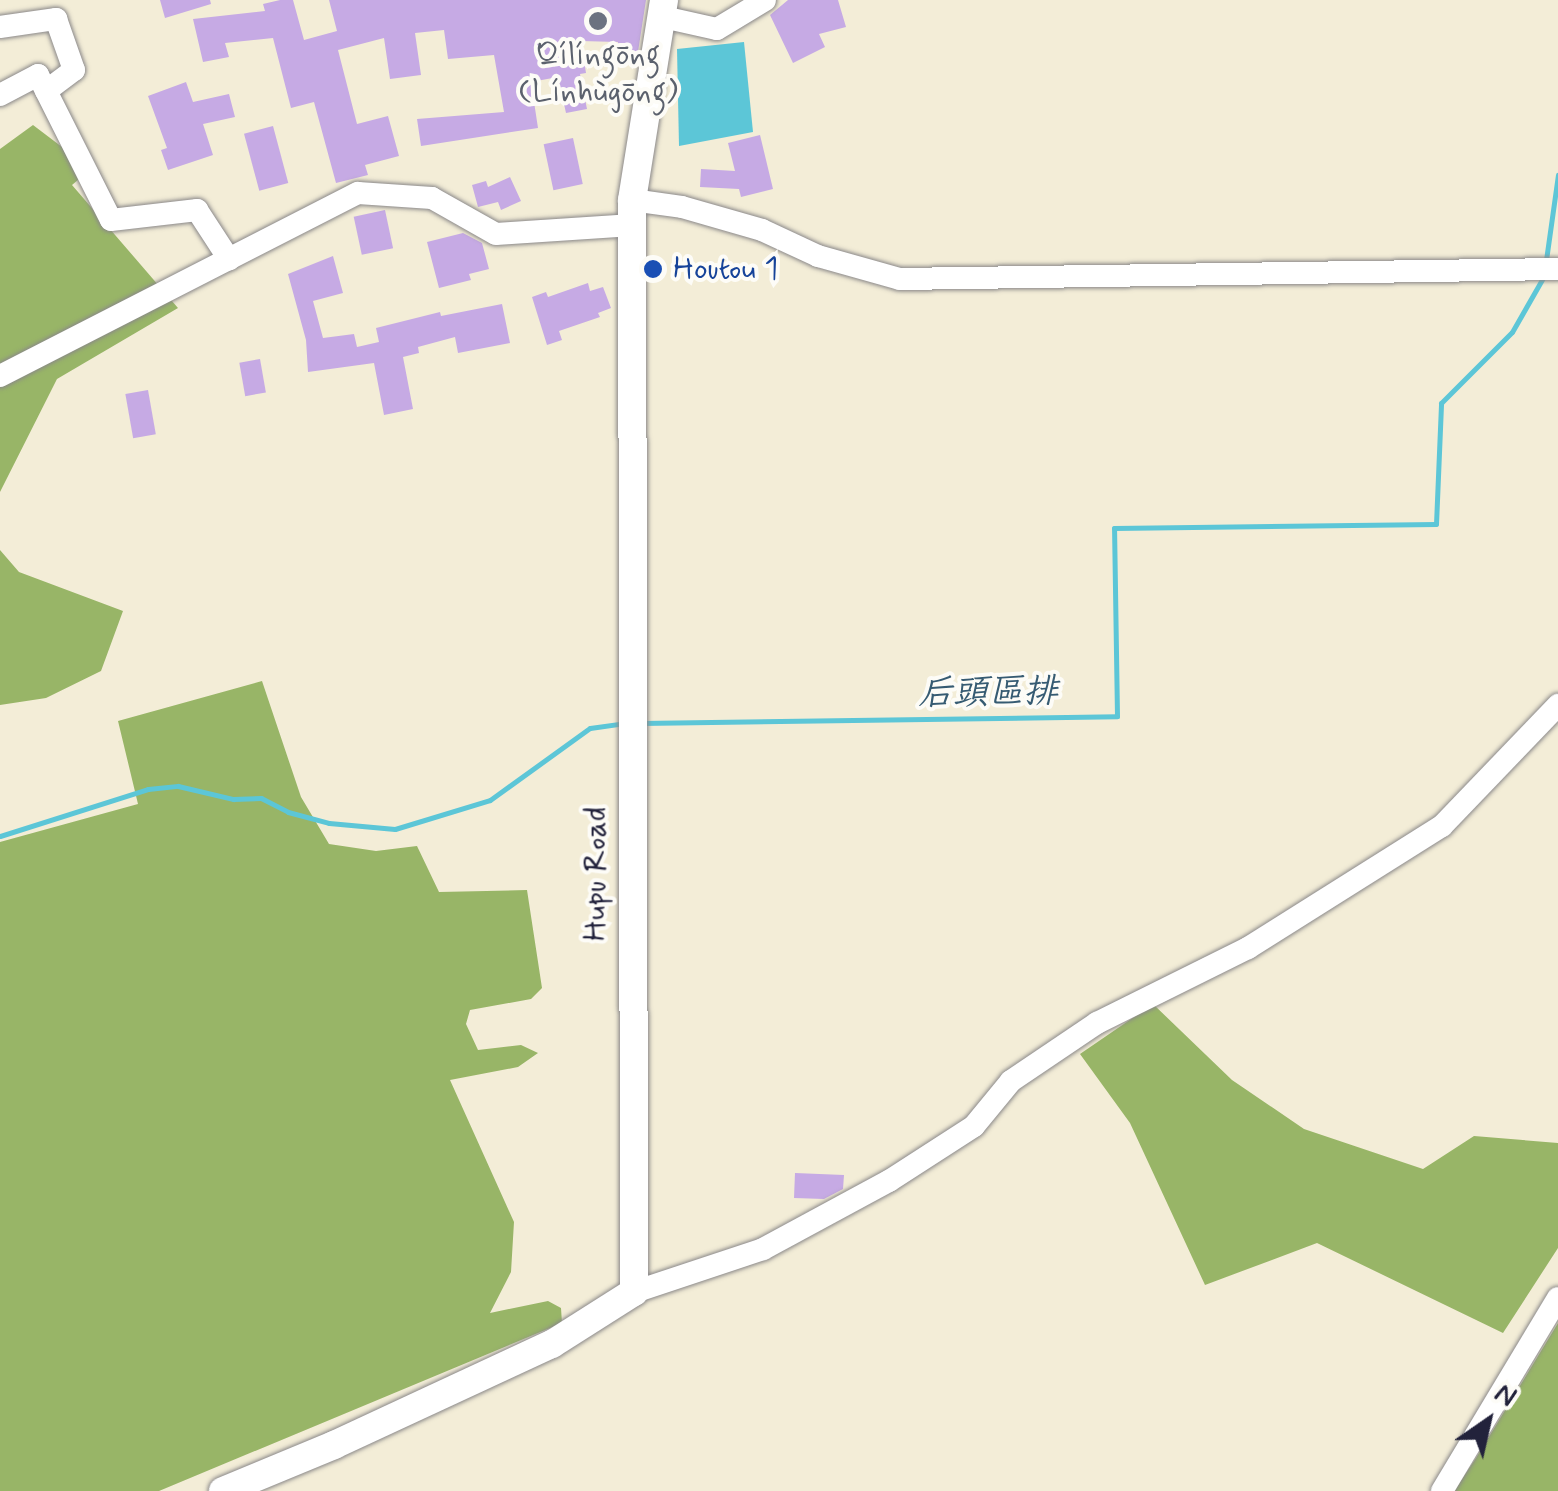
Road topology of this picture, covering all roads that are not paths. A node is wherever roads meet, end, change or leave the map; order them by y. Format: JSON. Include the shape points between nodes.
{"nodes":[{"id":1,"x":766,"y":0,"type":"edge"},
{"id":2,"x":664,"y":9,"type":"edge"},
{"id":3,"x":0,"y":27,"type":"edge"},
{"id":4,"x":46,"y":90,"type":"junction"},
{"id":5,"x":0,"y":95,"type":"edge"},
{"id":6,"x":632,"y":213,"type":"junction"},
{"id":7,"x":229,"y":259,"type":"junction"},
{"id":8,"x":1548,"y":269,"type":"edge"},
{"id":9,"x":0,"y":376,"type":"edge"},
{"id":10,"x":1558,"y":705,"type":"edge"},
{"id":11,"x":634,"y":1292,"type":"junction"},
{"id":12,"x":1558,"y":1298,"type":"edge"},
{"id":13,"x":222,"y":1491,"type":"edge"},
{"id":14,"x":1442,"y":1491,"type":"edge"}],
"edges":[{"from":1,"to":2,"type":"street","via":[[717,30]]},
{"from":2,"to":6,"type":"main road","name":"Hupu Road"},
{"from":3,"to":4,"type":"street","via":[[56,19],[74,70]]},
{"from":4,"to":5,"type":"street","via":[[38,74]]},
{"from":4,"to":7,"type":"street","via":[[111,220],[197,210]]},
{"from":6,"to":7,"type":"street","via":[[496,234],[432,198],[358,193]]},
{"from":6,"to":8,"type":"street","via":[[682,207],[900,279]]},
{"from":6,"to":11,"type":"main road","name":"Hupu Road"},
{"from":7,"to":9,"type":"street"},
{"from":10,"to":11,"type":"street","via":[[1442,826],[1248,948],[1097,1022],[1011,1081],[974,1126],[889,1181],[763,1249]]},
{"from":11,"to":13,"type":"main road","via":[[552,1344]]},
{"from":12,"to":14,"type":"street"}]}
